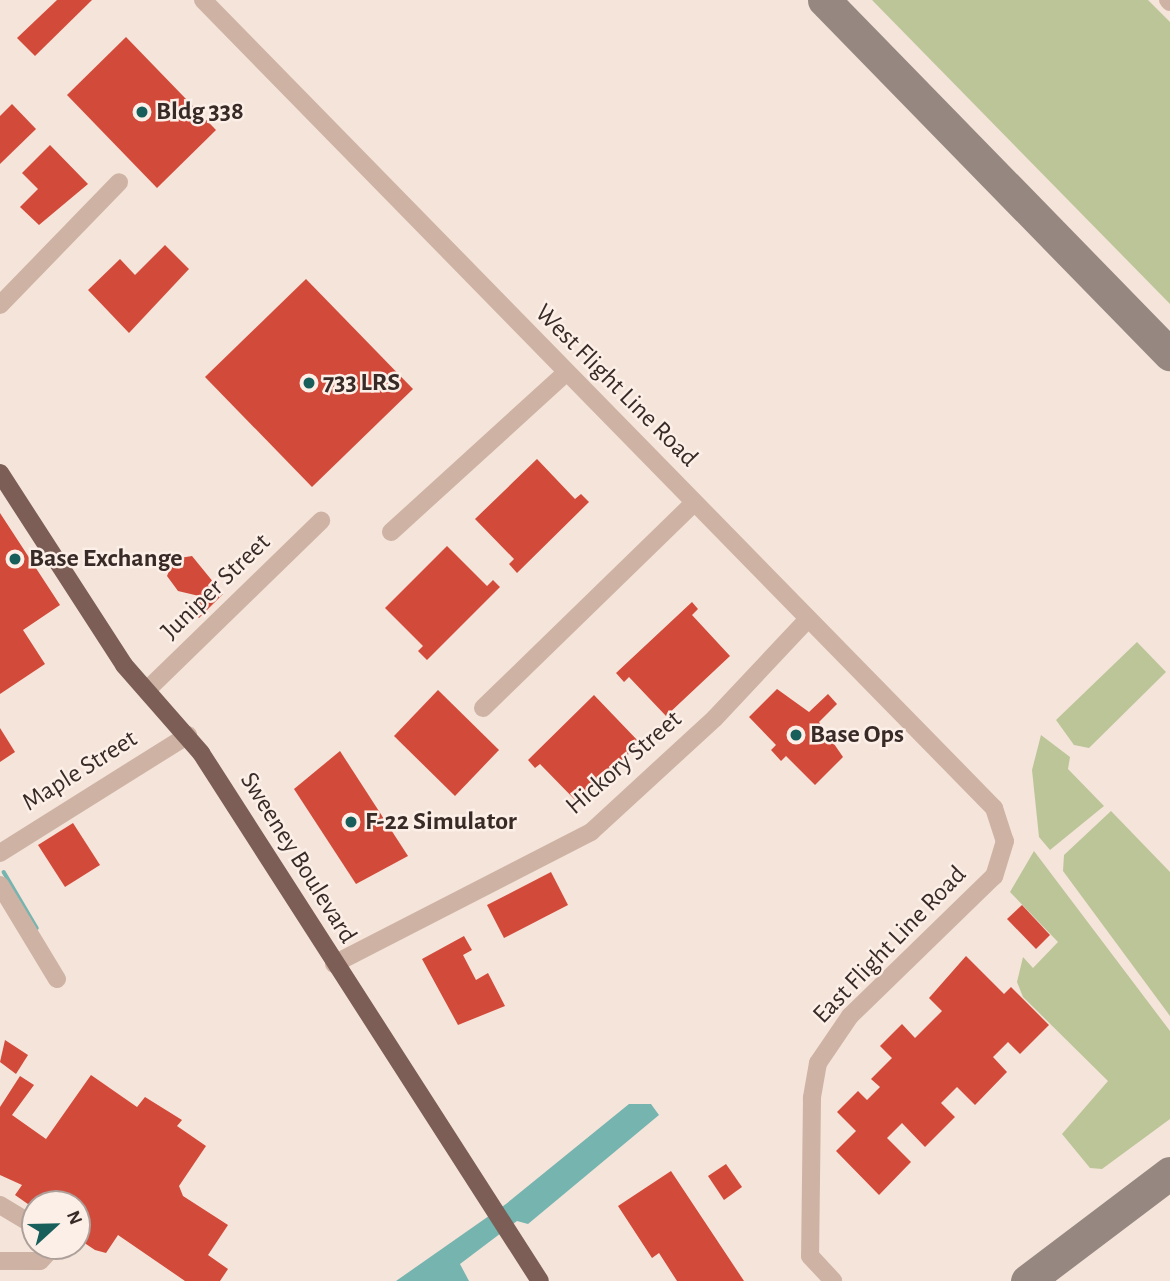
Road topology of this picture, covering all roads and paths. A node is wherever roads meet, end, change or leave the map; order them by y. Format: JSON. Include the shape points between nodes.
{"nodes":[{"id":1,"x":203,"y":0,"type":"edge"},
{"id":2,"x":119,"y":182,"type":"dead end"},
{"id":3,"x":0,"y":305,"type":"edge"},
{"id":4,"x":566,"y":373,"type":"junction"},
{"id":5,"x":0,"y":473,"type":"edge"},
{"id":6,"x":694,"y":503,"type":"junction"},
{"id":7,"x":321,"y":521,"type":"dead end"},
{"id":8,"x":391,"y":532,"type":"dead end"},
{"id":9,"x":808,"y":619,"type":"junction"},
{"id":10,"x":147,"y":690,"type":"junction"},
{"id":11,"x":483,"y":708,"type":"dead end"},
{"id":12,"x":188,"y":734,"type":"junction"},
{"id":13,"x":994,"y":808,"type":"joint"},
{"id":14,"x":0,"y":853,"type":"edge"},
{"id":15,"x":0,"y":885,"type":"edge"},
{"id":16,"x":334,"y":964,"type":"junction"},
{"id":17,"x":57,"y":979,"type":"dead end"},
{"id":18,"x":0,"y":1205,"type":"edge"},
{"id":19,"x":21,"y":1218,"type":"edge"},
{"id":20,"x":41,"y":1260,"type":"edge"},
{"id":21,"x":0,"y":1261,"type":"edge"},
{"id":22,"x":540,"y":1281,"type":"edge"},
{"id":23,"x":833,"y":1281,"type":"edge"}],
"edges":[{"from":1,"to":4,"type":"street","name":"West Flight Line Road"},
{"from":2,"to":3,"type":"street"},
{"from":4,"to":6,"type":"street","name":"West Flight Line Road"},
{"from":4,"to":8,"type":"street"},
{"from":5,"to":10,"type":"main road","name":"Sweeney Boulevard","via":[[115,653]]},
{"from":6,"to":9,"type":"street","name":"West Flight Line Road"},
{"from":6,"to":11,"type":"street"},
{"from":7,"to":10,"type":"street","name":"Juniper Street"},
{"from":9,"to":13,"type":"street","name":"West Flight Line Road"},
{"from":9,"to":16,"type":"street","name":"Hickory Street","via":[[715,718],[591,832]]},
{"from":10,"to":12,"type":"main road","name":"Sweeney Boulevard"},
{"from":12,"to":14,"type":"street","name":"Maple Street"},
{"from":12,"to":16,"type":"main road","name":"Sweeney Boulevard"},
{"from":13,"to":23,"type":"street","name":"East Flight Line Road","via":[[1005,841],[994,876],[850,1016],[818,1063],[811,1098],[810,1256]]},
{"from":15,"to":17,"type":"street"},
{"from":16,"to":22,"type":"main road","name":"Sweeney Boulevard"},
{"from":18,"to":19,"type":"street"},
{"from":20,"to":21,"type":"street"}]}
